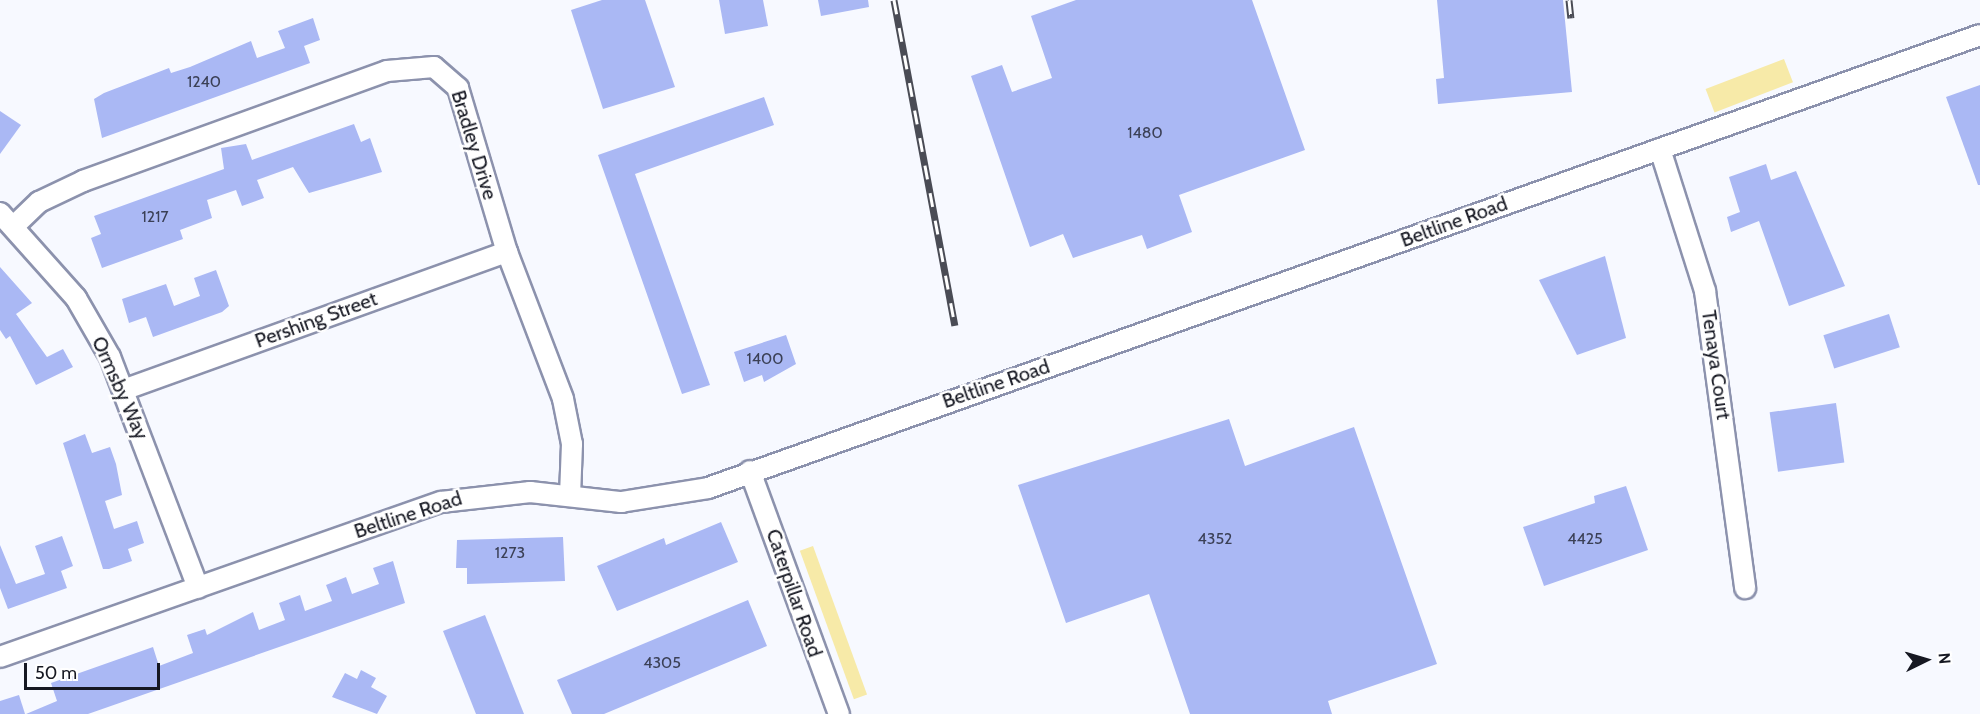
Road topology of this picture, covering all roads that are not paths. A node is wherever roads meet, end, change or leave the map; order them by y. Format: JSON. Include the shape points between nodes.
{"nodes":[{"id":1,"x":1980,"y":35,"type":"edge"},
{"id":2,"x":1660,"y":149,"type":"junction"},
{"id":3,"x":7,"y":219,"type":"edge"},
{"id":4,"x":507,"y":252,"type":"junction"},
{"id":5,"x":126,"y":389,"type":"junction"},
{"id":6,"x":750,"y":471,"type":"junction"},
{"id":7,"x":570,"y":496,"type":"junction"},
{"id":8,"x":198,"y":588,"type":"junction"},
{"id":9,"x":1745,"y":588,"type":"dead end"},
{"id":10,"x":0,"y":657,"type":"edge"},
{"id":11,"x":839,"y":714,"type":"edge"}],
"edges":[{"from":1,"to":2,"type":"street","name":"Beltline Road"},
{"from":2,"to":6,"type":"street","name":"Beltline Road"},
{"from":2,"to":9,"type":"street","name":"Tenaya Court","via":[[1705,291]]},
{"from":3,"to":4,"type":"street","name":"Bradley Drive","via":[[83,181],[387,71],[423,65],[448,75],[458,88]]},
{"from":3,"to":5,"type":"street","name":"Ormsby Way","via":[[76,298]]},
{"from":4,"to":5,"type":"street","name":"Pershing Street"},
{"from":4,"to":7,"type":"street","name":"Bradley Drive","via":[[570,428]]},
{"from":5,"to":8,"type":"street","name":"Ormsby Way"},
{"from":6,"to":7,"type":"street","name":"Beltline Road","via":[[691,493],[642,501]]},
{"from":6,"to":11,"type":"street","name":"Caterpillar Road"},
{"from":7,"to":8,"type":"street","name":"Beltline Road","via":[[503,492],[441,502]]},
{"from":8,"to":10,"type":"street","name":"Beltline Road"}]}
